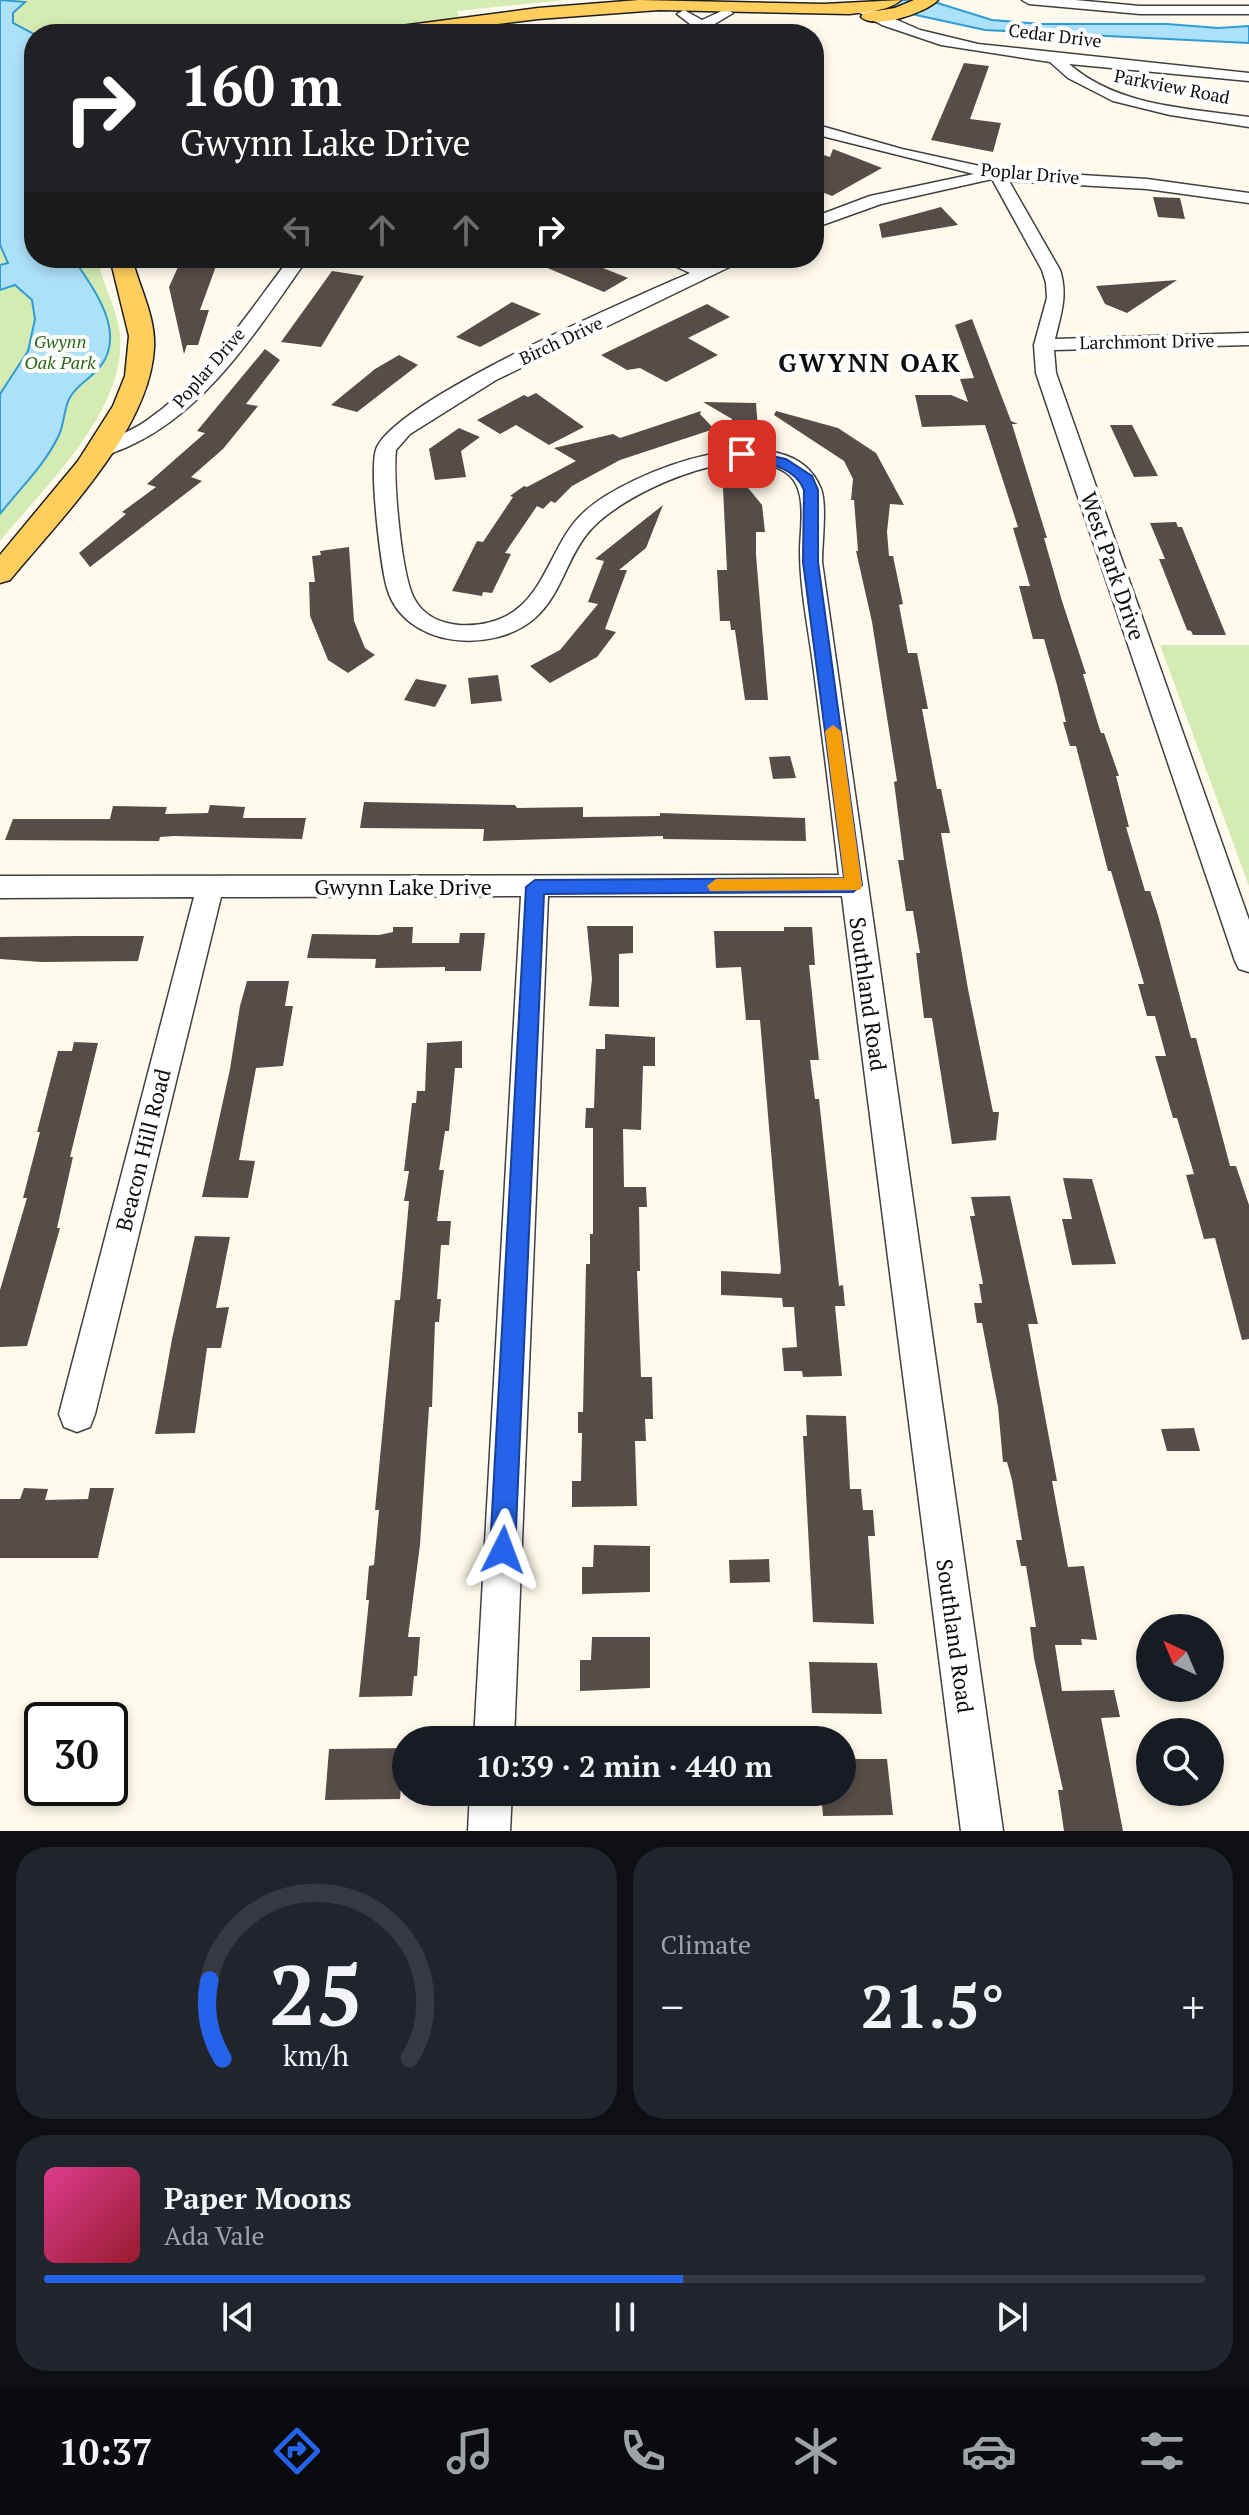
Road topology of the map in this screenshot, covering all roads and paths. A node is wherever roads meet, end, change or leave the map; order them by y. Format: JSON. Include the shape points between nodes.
{"nodes":[{"id":1,"x":929,"y":0,"type":"edge"},
{"id":2,"x":1029,"y":0,"type":"edge"},
{"id":3,"x":723,"y":8,"type":"junction"},
{"id":4,"x":881,"y":9,"type":"edge"},
{"id":5,"x":1249,"y":10,"type":"edge"},
{"id":6,"x":610,"y":12,"type":"junction"},
{"id":7,"x":684,"y":14,"type":"junction"},
{"id":8,"x":492,"y":24,"type":"edge"},
{"id":9,"x":696,"y":24,"type":"edge"},
{"id":10,"x":709,"y":24,"type":"edge"},
{"id":11,"x":1053,"y":57,"type":"junction"},
{"id":12,"x":1249,"y":77,"type":"edge"},
{"id":13,"x":1249,"y":122,"type":"edge"},
{"id":14,"x":824,"y":132,"type":"edge"},
{"id":15,"x":998,"y":175,"type":"junction"},
{"id":16,"x":1249,"y":198,"type":"edge"},
{"id":17,"x":824,"y":220,"type":"edge"},
{"id":18,"x":124,"y":268,"type":"edge"},
{"id":19,"x":291,"y":268,"type":"edge"},
{"id":20,"x":693,"y":268,"type":"edge"},
{"id":21,"x":717,"y":268,"type":"edge"},
{"id":22,"x":706,"y":273,"type":"junction"},
{"id":23,"x":1249,"y":339,"type":"edge"},
{"id":24,"x":1044,"y":345,"type":"junction"},
{"id":25,"x":392,"y":438,"type":"joint"},
{"id":26,"x":97,"y":452,"type":"junction"},
{"id":27,"x":0,"y":574,"type":"edge"},
{"id":28,"x":853,"y":885,"type":"junction"},
{"id":29,"x":0,"y":887,"type":"edge"},
{"id":30,"x":210,"y":887,"type":"junction"},
{"id":31,"x":535,"y":887,"type":"junction"},
{"id":32,"x":1248,"y":958,"type":"edge"},
{"id":33,"x":77,"y":1414,"type":"dead end"},
{"id":34,"x":495,"y":1726,"type":"edge"},
{"id":35,"x":490,"y":1806,"type":"edge"},
{"id":36,"x":489,"y":1831,"type":"edge"},
{"id":37,"x":982,"y":1831,"type":"edge"}],
"edges":[{"from":1,"to":4,"type":"main road"},
{"from":2,"to":5,"type":"street","via":[[1140,10]]},
{"from":3,"to":4,"type":"main road"},
{"from":3,"to":6,"type":"main road"},
{"from":3,"to":7,"type":"main road"},
{"from":3,"to":10,"type":"street"},
{"from":4,"to":11,"type":"street","name":"Cedar Drive","via":[[899,28]]},
{"from":6,"to":7,"type":"main road"},
{"from":6,"to":8,"type":"main road"},
{"from":7,"to":9,"type":"street"},
{"from":11,"to":12,"type":"street","name":"Cedar Drive"},
{"from":11,"to":13,"type":"street","name":"Parkview Road","via":[[1078,81],[1111,97]]},
{"from":14,"to":15,"type":"street","name":"Poplar Drive"},
{"from":15,"to":16,"type":"street","name":"Poplar Drive","via":[[1147,184]]},
{"from":15,"to":17,"type":"street","via":[[890,197]]},
{"from":15,"to":24,"type":"street","name":"West Park Drive","via":[[1055,283]]},
{"from":18,"to":26,"type":"main road","via":[[143,349],[133,391]]},
{"from":19,"to":26,"type":"street","name":"Poplar Drive","via":[[182,401],[152,426]]},
{"from":20,"to":22,"type":"street"},
{"from":21,"to":22,"type":"street","name":"Birch Drive"},
{"from":22,"to":25,"type":"street","name":"Birch Drive","via":[[496,372]]},
{"from":23,"to":24,"type":"street","name":"Larchmont Drive"},
{"from":24,"to":32,"type":"street","name":"West Park Drive","via":[[1046,373]]},
{"from":25,"to":28,"type":"street","name":"Southland Road","via":[[385,460],[401,600],[420,621],[451,632],[495,631],[532,611],[581,526],[628,492],[742,454],[781,461],[807,479],[811,562]]},
{"from":26,"to":27,"type":"main road"},
{"from":28,"to":31,"type":"street","name":"Gwynn Lake Drive"},
{"from":28,"to":37,"type":"street","name":"Southland Road"},
{"from":29,"to":30,"type":"street","name":"Gwynn Lake Drive"},
{"from":30,"to":31,"type":"street","name":"Gwynn Lake Drive"},
{"from":30,"to":33,"type":"street","name":"Beacon Hill Road"},
{"from":31,"to":34,"type":"street"},
{"from":35,"to":36,"type":"street"}]}
